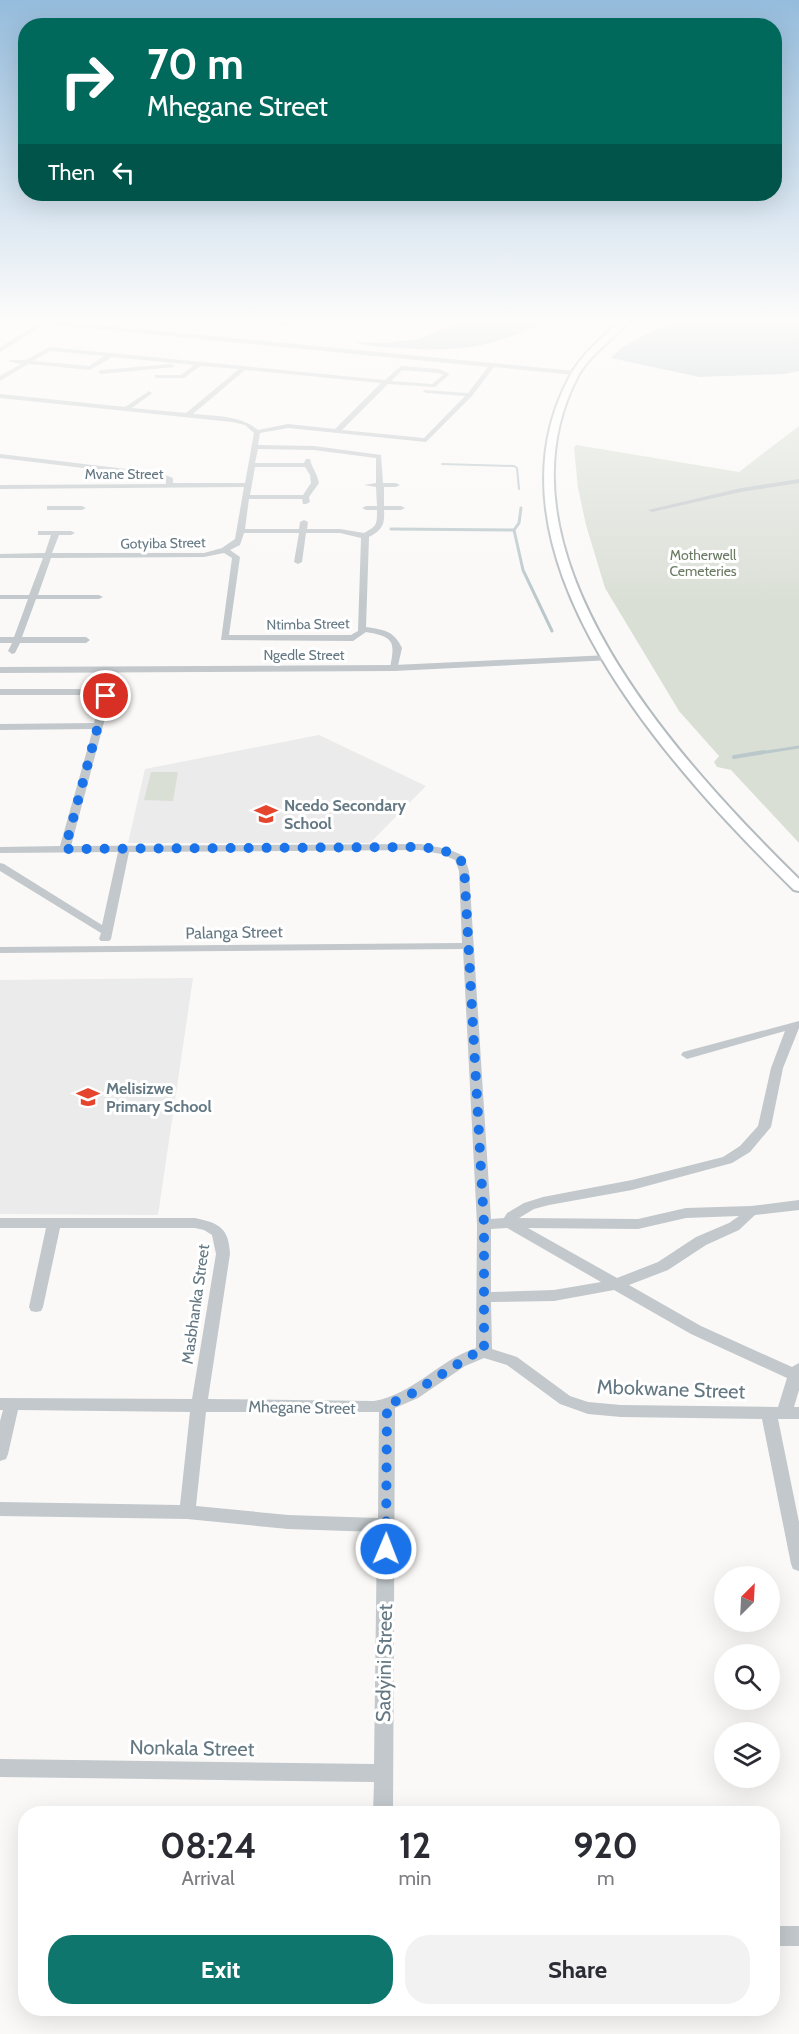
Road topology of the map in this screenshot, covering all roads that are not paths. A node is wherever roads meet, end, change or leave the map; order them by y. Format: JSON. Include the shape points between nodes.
{"nodes":[{"id":1,"x":170,"y":414,"type":"edge"},
{"id":2,"x":190,"y":414,"type":"edge"},
{"id":3,"x":354,"y":414,"type":"edge"},
{"id":4,"x":452,"y":414,"type":"edge"},
{"id":5,"x":560,"y":414,"type":"edge"},
{"id":6,"x":188,"y":416,"type":"junction"},
{"id":7,"x":337,"y":431,"type":"junction"},
{"id":8,"x":257,"y":432,"type":"junction"},
{"id":9,"x":253,"y":447,"type":"junction"},
{"id":10,"x":0,"y":456,"type":"edge"},
{"id":11,"x":250,"y":465,"type":"junction"},
{"id":12,"x":799,"y":481,"type":"edge"},
{"id":13,"x":247,"y":485,"type":"junction"},
{"id":14,"x":368,"y":485,"type":"dead end"},
{"id":15,"x":379,"y":485,"type":"junction"},
{"id":16,"x":396,"y":485,"type":"dead end"},
{"id":17,"x":169,"y":486,"type":"junction"},
{"id":18,"x":0,"y":487,"type":"edge"},
{"id":19,"x":72,"y":487,"type":"junction"},
{"id":20,"x":245,"y":497,"type":"junction"},
{"id":21,"x":50,"y":508,"type":"dead end"},
{"id":22,"x":66,"y":508,"type":"junction"},
{"id":23,"x":82,"y":508,"type":"dead end"},
{"id":24,"x":366,"y":508,"type":"dead end"},
{"id":25,"x":380,"y":508,"type":"junction"},
{"id":26,"x":401,"y":508,"type":"dead end"},
{"id":27,"x":652,"y":510,"type":"dead end"},
{"id":28,"x":303,"y":527,"type":"junction"},
{"id":29,"x":240,"y":531,"type":"junction"},
{"id":30,"x":41,"y":533,"type":"dead end"},
{"id":31,"x":56,"y":533,"type":"junction"},
{"id":32,"x":72,"y":533,"type":"dead end"},
{"id":33,"x":365,"y":536,"type":"junction"},
{"id":34,"x":225,"y":550,"type":"junction"},
{"id":35,"x":0,"y":556,"type":"edge"},
{"id":36,"x":48,"y":556,"type":"junction"},
{"id":37,"x":298,"y":562,"type":"dead end"},
{"id":38,"x":0,"y":597,"type":"edge"},
{"id":39,"x":33,"y":597,"type":"junction"},
{"id":40,"x":99,"y":597,"type":"dead end"},
{"id":41,"x":363,"y":629,"type":"junction"},
{"id":42,"x":0,"y":640,"type":"edge"},
{"id":43,"x":16,"y":640,"type":"junction"},
{"id":44,"x":87,"y":640,"type":"dead end"},
{"id":45,"x":12,"y":651,"type":"dead end"},
{"id":46,"x":609,"y":658,"type":"junction"},
{"id":47,"x":394,"y":668,"type":"junction"},
{"id":48,"x":0,"y":670,"type":"edge"},
{"id":49,"x":0,"y":692,"type":"edge"},
{"id":50,"x":96,"y":726,"type":"junction"},
{"id":51,"x":0,"y":727,"type":"edge"},
{"id":52,"x":65,"y":849,"type":"junction"},
{"id":53,"x":124,"y":849,"type":"junction"},
{"id":54,"x":0,"y":850,"type":"edge"},
{"id":55,"x":0,"y":867,"type":"edge"},
{"id":56,"x":799,"y":887,"type":"edge"},
{"id":57,"x":106,"y":932,"type":"junction"},
{"id":58,"x":468,"y":946,"type":"junction"},
{"id":59,"x":0,"y":950,"type":"edge"},
{"id":60,"x":102,"y":950,"type":"junction"},
{"id":61,"x":797,"y":1024,"type":"edge"},
{"id":62,"x":687,"y":1055,"type":"dead end"},
{"id":63,"x":799,"y":1205,"type":"edge"},
{"id":64,"x":750,"y":1210,"type":"junction"},
{"id":65,"x":0,"y":1223,"type":"edge"},
{"id":66,"x":54,"y":1223,"type":"junction"},
{"id":67,"x":509,"y":1223,"type":"junction"},
{"id":68,"x":484,"y":1224,"type":"junction"},
{"id":69,"x":618,"y":1286,"type":"junction"},
{"id":70,"x":484,"y":1297,"type":"junction"},
{"id":71,"x":36,"y":1307,"type":"dead end"},
{"id":72,"x":484,"y":1352,"type":"junction"},
{"id":73,"x":798,"y":1373,"type":"edge"},
{"id":74,"x":6,"y":1404,"type":"edge"},
{"id":75,"x":199,"y":1405,"type":"junction"},
{"id":76,"x":387,"y":1405,"type":"junction"},
{"id":77,"x":784,"y":1413,"type":"edge"},
{"id":78,"x":0,"y":1454,"type":"edge"},
{"id":79,"x":0,"y":1509,"type":"edge"},
{"id":80,"x":187,"y":1512,"type":"junction"},
{"id":81,"x":386,"y":1525,"type":"junction"},
{"id":82,"x":799,"y":1564,"type":"edge"},
{"id":83,"x":0,"y":1768,"type":"edge"},
{"id":84,"x":383,"y":1773,"type":"junction"},
{"id":85,"x":383,"y":1806,"type":"edge"},
{"id":86,"x":780,"y":1936,"type":"edge"},
{"id":87,"x":799,"y":1936,"type":"edge"}],
"edges":[{"from":1,"to":6,"type":"street"},
{"from":2,"to":6,"type":"street"},
{"from":3,"to":7,"type":"street"},
{"from":4,"to":7,"type":"street","via":[[426,440]]},
{"from":5,"to":46,"type":"main road","via":[[550,452],[551,512],[569,574]]},
{"from":6,"to":8,"type":"street","via":[[244,422]]},
{"from":7,"to":8,"type":"street","via":[[290,423]]},
{"from":8,"to":9,"type":"street","name":"Gotyiba Street"},
{"from":9,"to":11,"type":"street","name":"Gotyiba Street"},
{"from":9,"to":15,"type":"street","via":[[377,455]]},
{"from":10,"to":17,"type":"street","via":[[160,475],[170,480]]},
{"from":11,"to":13,"type":"street","name":"Gotyiba Street"},
{"from":11,"to":20,"type":"street","via":[[308,463],[316,480],[306,499]]},
{"from":12,"to":27,"type":"street"},
{"from":13,"to":17,"type":"street","name":"Mvane Street"},
{"from":13,"to":20,"type":"street","name":"Gotyiba Street"},
{"from":14,"to":15,"type":"street"},
{"from":15,"to":16,"type":"street"},
{"from":15,"to":25,"type":"street"},
{"from":17,"to":19,"type":"street","name":"Mvane Street"},
{"from":18,"to":19,"type":"street","name":"Mvane Street"},
{"from":19,"to":22,"type":"street"},
{"from":20,"to":29,"type":"street","name":"Gotyiba Street"},
{"from":21,"to":22,"type":"street"},
{"from":22,"to":23,"type":"street"},
{"from":24,"to":25,"type":"street"},
{"from":25,"to":26,"type":"street"},
{"from":25,"to":33,"type":"street","via":[[380,525]]},
{"from":28,"to":29,"type":"street"},
{"from":28,"to":33,"type":"street"},
{"from":28,"to":37,"type":"street"},
{"from":29,"to":34,"type":"street","name":"Gotyiba Street","via":[[237,543]]},
{"from":30,"to":31,"type":"street"},
{"from":31,"to":32,"type":"street"},
{"from":31,"to":36,"type":"street"},
{"from":33,"to":41,"type":"street","name":"Ntimba Street"},
{"from":34,"to":36,"type":"street","name":"Gotyiba Street","via":[[190,556]]},
{"from":34,"to":41,"type":"street","name":"Ntimba Street","via":[[236,557],[224,638],[353,638],[361,635]]},
{"from":35,"to":36,"type":"street","name":"Gotyiba Street"},
{"from":36,"to":39,"type":"street"},
{"from":38,"to":39,"type":"street"},
{"from":39,"to":40,"type":"street"},
{"from":39,"to":43,"type":"street"},
{"from":41,"to":47,"type":"street","via":[[393,638],[398,648]]},
{"from":42,"to":43,"type":"street"},
{"from":43,"to":44,"type":"street"},
{"from":43,"to":45,"type":"street"},
{"from":46,"to":47,"type":"street","name":"Ngedle Street"},
{"from":46,"to":56,"type":"main road","via":[[691,772]]},
{"from":47,"to":48,"type":"street","name":"Ngedle Street"},
{"from":49,"to":50,"type":"street","via":[[103,694],[107,699]]},
{"from":50,"to":51,"type":"street"},
{"from":50,"to":52,"type":"street"},
{"from":52,"to":53,"type":"street"},
{"from":52,"to":54,"type":"street"},
{"from":53,"to":57,"type":"street"},
{"from":53,"to":58,"type":"street","via":[[420,847],[444,851],[460,858],[464,865]]},
{"from":55,"to":57,"type":"street"},
{"from":57,"to":60,"type":"street"},
{"from":58,"to":60,"type":"street","name":"Palanga Street"},
{"from":58,"to":68,"type":"street"},
{"from":59,"to":60,"type":"street","name":"Palanga Street"},
{"from":61,"to":62,"type":"street"},
{"from":61,"to":67,"type":"street","via":[[777,1068],[764,1127],[745,1149],[727,1160],[632,1185],[548,1200],[512,1216]]},
{"from":63,"to":64,"type":"street"},
{"from":64,"to":67,"type":"street","via":[[686,1213],[638,1224]]},
{"from":64,"to":69,"type":"street","via":[[743,1223],[704,1239],[665,1265]]},
{"from":65,"to":66,"type":"street","name":"Masbhanka Street"},
{"from":66,"to":71,"type":"street"},
{"from":66,"to":75,"type":"street","name":"Masbhanka Street","via":[[195,1223],[218,1232],[223,1240],[223,1254]]},
{"from":67,"to":68,"type":"street"},
{"from":67,"to":69,"type":"street"},
{"from":68,"to":70,"type":"street"},
{"from":69,"to":70,"type":"street","via":[[577,1294]]},
{"from":69,"to":73,"type":"street","via":[[696,1330]]},
{"from":70,"to":72,"type":"street"},
{"from":72,"to":76,"type":"street","name":"Mhegane Street","via":[[472,1355]]},
{"from":72,"to":77,"type":"street","name":"Mbokwane Street","via":[[512,1361],[565,1400],[588,1408]]},
{"from":73,"to":77,"type":"street"},
{"from":74,"to":75,"type":"street","name":"Mhegane Street"},
{"from":74,"to":78,"type":"street","name":"Mhegane Street"},
{"from":75,"to":76,"type":"street","name":"Mhegane Street"},
{"from":75,"to":80,"type":"street"},
{"from":76,"to":81,"type":"street","name":"Sadyini Street"},
{"from":77,"to":82,"type":"street"},
{"from":79,"to":80,"type":"street"},
{"from":80,"to":81,"type":"street","via":[[288,1522]]},
{"from":81,"to":84,"type":"street","name":"Sadyini Street"},
{"from":83,"to":84,"type":"street","name":"Nonkala Street"},
{"from":84,"to":85,"type":"street","name":"Sadyini Street"},
{"from":86,"to":87,"type":"street"}]}
